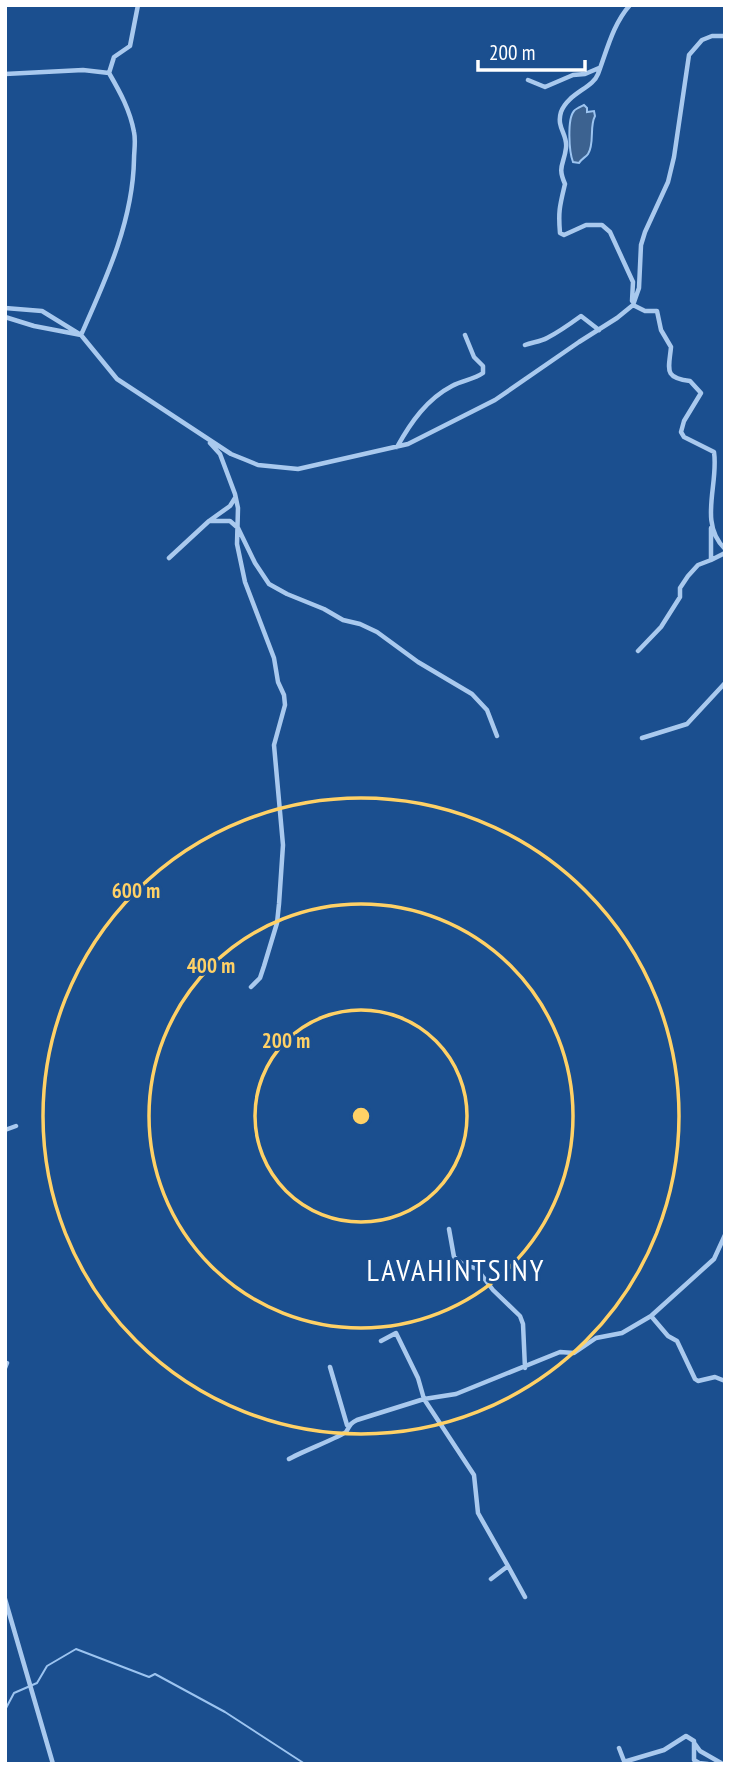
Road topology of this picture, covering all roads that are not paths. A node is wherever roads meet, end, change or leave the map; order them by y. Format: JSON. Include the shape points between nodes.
{"nodes":[{"id":1,"x":138,"y":5,"type":"edge"},
{"id":2,"x":630,"y":5,"type":"edge"},
{"id":3,"x":725,"y":36,"type":"edge"},
{"id":4,"x":599,"y":68,"type":"junction"},
{"id":5,"x":109,"y":73,"type":"junction"},
{"id":6,"x":5,"y":74,"type":"edge"},
{"id":7,"x":528,"y":80,"type":"dead end"},
{"id":8,"x":633,"y":305,"type":"junction"},
{"id":9,"x":5,"y":308,"type":"edge"},
{"id":10,"x":5,"y":317,"type":"edge"},
{"id":11,"x":599,"y":330,"type":"junction"},
{"id":12,"x":81,"y":335,"type":"junction"},
{"id":13,"x":465,"y":335,"type":"dead end"},
{"id":14,"x":525,"y":345,"type":"dead end"},
{"id":15,"x":204,"y":437,"type":"junction"},
{"id":16,"x":396,"y":447,"type":"junction"},
{"id":17,"x":231,"y":454,"type":"junction"},
{"id":18,"x":227,"y":467,"type":"junction"},
{"id":19,"x":235,"y":494,"type":"junction"},
{"id":20,"x":209,"y":521,"type":"junction"},
{"id":21,"x":238,"y":528,"type":"junction"},
{"id":22,"x":712,"y":528,"type":"junction"},
{"id":23,"x":725,"y":551,"type":"edge"},
{"id":24,"x":169,"y":558,"type":"dead end"},
{"id":25,"x":711,"y":560,"type":"junction"},
{"id":26,"x":638,"y":651,"type":"dead end"},
{"id":27,"x":725,"y":682,"type":"edge"},
{"id":28,"x":497,"y":736,"type":"dead end"},
{"id":29,"x":642,"y":738,"type":"dead end"},
{"id":30,"x":251,"y":987,"type":"dead end"},
{"id":31,"x":16,"y":1126,"type":"dead end"},
{"id":32,"x":5,"y":1130,"type":"edge"},
{"id":33,"x":449,"y":1229,"type":"dead end"},
{"id":34,"x":725,"y":1235,"type":"edge"},
{"id":35,"x":651,"y":1316,"type":"junction"},
{"id":36,"x":381,"y":1340,"type":"dead end"},
{"id":37,"x":330,"y":1367,"type":"dead end"},
{"id":38,"x":525,"y":1368,"type":"junction"},
{"id":39,"x":725,"y":1381,"type":"edge"},
{"id":40,"x":424,"y":1399,"type":"junction"},
{"id":41,"x":348,"y":1426,"type":"junction"},
{"id":42,"x":289,"y":1459,"type":"dead end"},
{"id":43,"x":508,"y":1566,"type":"junction"},
{"id":44,"x":491,"y":1579,"type":"dead end"},
{"id":45,"x":525,"y":1597,"type":"dead end"},
{"id":46,"x":5,"y":1600,"type":"edge"},
{"id":47,"x":695,"y":1744,"type":"junction"},
{"id":48,"x":619,"y":1748,"type":"dead end"},
{"id":49,"x":695,"y":1762,"type":"edge"},
{"id":50,"x":53,"y":1764,"type":"edge"},
{"id":51,"x":708,"y":1764,"type":"edge"},
{"id":52,"x":720,"y":1764,"type":"edge"}],
"edges":[{"from":1,"to":5,"type":"street","via":[[130,46],[114,57]]},
{"from":2,"to":4,"type":"street"},
{"from":3,"to":8,"type":"street","via":[[702,40],[689,55],[674,157],[641,244],[639,288]]},
{"from":4,"to":7,"type":"street","via":[[545,87]]},
{"from":4,"to":8,"type":"street","via":[[594,81],[569,99],[561,114],[559,128],[566,147],[559,170],[565,184],[559,200],[560,233],[586,225],[602,225],[610,232],[632,282]]},
{"from":5,"to":6,"type":"street"},
{"from":5,"to":12,"type":"street","via":[[124,97],[135,134],[134,179],[126,219]]},
{"from":8,"to":11,"type":"street"},
{"from":8,"to":22,"type":"street","via":[[657,311],[660,330],[671,347],[671,376],[690,381],[701,393],[681,432],[714,453]]},
{"from":9,"to":12,"type":"street","via":[[42,311]]},
{"from":10,"to":12,"type":"street"},
{"from":11,"to":14,"type":"street","via":[[581,316],[544,340]]},
{"from":11,"to":16,"type":"street","via":[[495,400]]},
{"from":12,"to":15,"type":"street","via":[[117,379]]},
{"from":13,"to":16,"type":"street","via":[[483,373],[450,387],[420,410]]},
{"from":15,"to":17,"type":"street"},
{"from":15,"to":18,"type":"street"},
{"from":16,"to":17,"type":"street","via":[[298,469],[258,465]]},
{"from":17,"to":18,"type":"street"},
{"from":18,"to":19,"type":"street"},
{"from":19,"to":20,"type":"street","via":[[230,506]]},
{"from":19,"to":21,"type":"street"},
{"from":20,"to":21,"type":"street","via":[[230,521]]},
{"from":20,"to":24,"type":"street"},
{"from":21,"to":28,"type":"street","via":[[269,584],[377,632],[472,694],[487,710]]},
{"from":21,"to":30,"type":"street","via":[[245,582],[274,658],[285,705],[274,745],[283,845],[277,923],[260,978]]},
{"from":22,"to":23,"type":"street"},
{"from":22,"to":25,"type":"street"},
{"from":23,"to":25,"type":"street"},
{"from":25,"to":26,"type":"street","via":[[688,576],[661,627]]},
{"from":27,"to":29,"type":"street","via":[[687,724]]},
{"from":31,"to":32,"type":"street"},
{"from":33,"to":38,"type":"street","via":[[454,1256],[477,1269],[520,1316]]},
{"from":34,"to":35,"type":"street","via":[[714,1259]]},
{"from":35,"to":38,"type":"street","via":[[622,1333],[596,1338],[574,1353],[560,1352]]},
{"from":35,"to":39,"type":"street","via":[[677,1341],[695,1380],[715,1377]]},
{"from":36,"to":40,"type":"street","via":[[396,1334]]},
{"from":37,"to":41,"type":"street"},
{"from":38,"to":40,"type":"street","via":[[448,1397]]},
{"from":40,"to":41,"type":"street"},
{"from":40,"to":43,"type":"street","via":[[474,1475],[478,1513]]},
{"from":41,"to":42,"type":"street","via":[[345,1432]]},
{"from":43,"to":44,"type":"street"},
{"from":43,"to":45,"type":"street"},
{"from":46,"to":50,"type":"street"},
{"from":47,"to":48,"type":"street","via":[[683,1736],[664,1750],[627,1761]]},
{"from":47,"to":49,"type":"street"},
{"from":47,"to":52,"type":"street"},
{"from":49,"to":51,"type":"street"}]}
